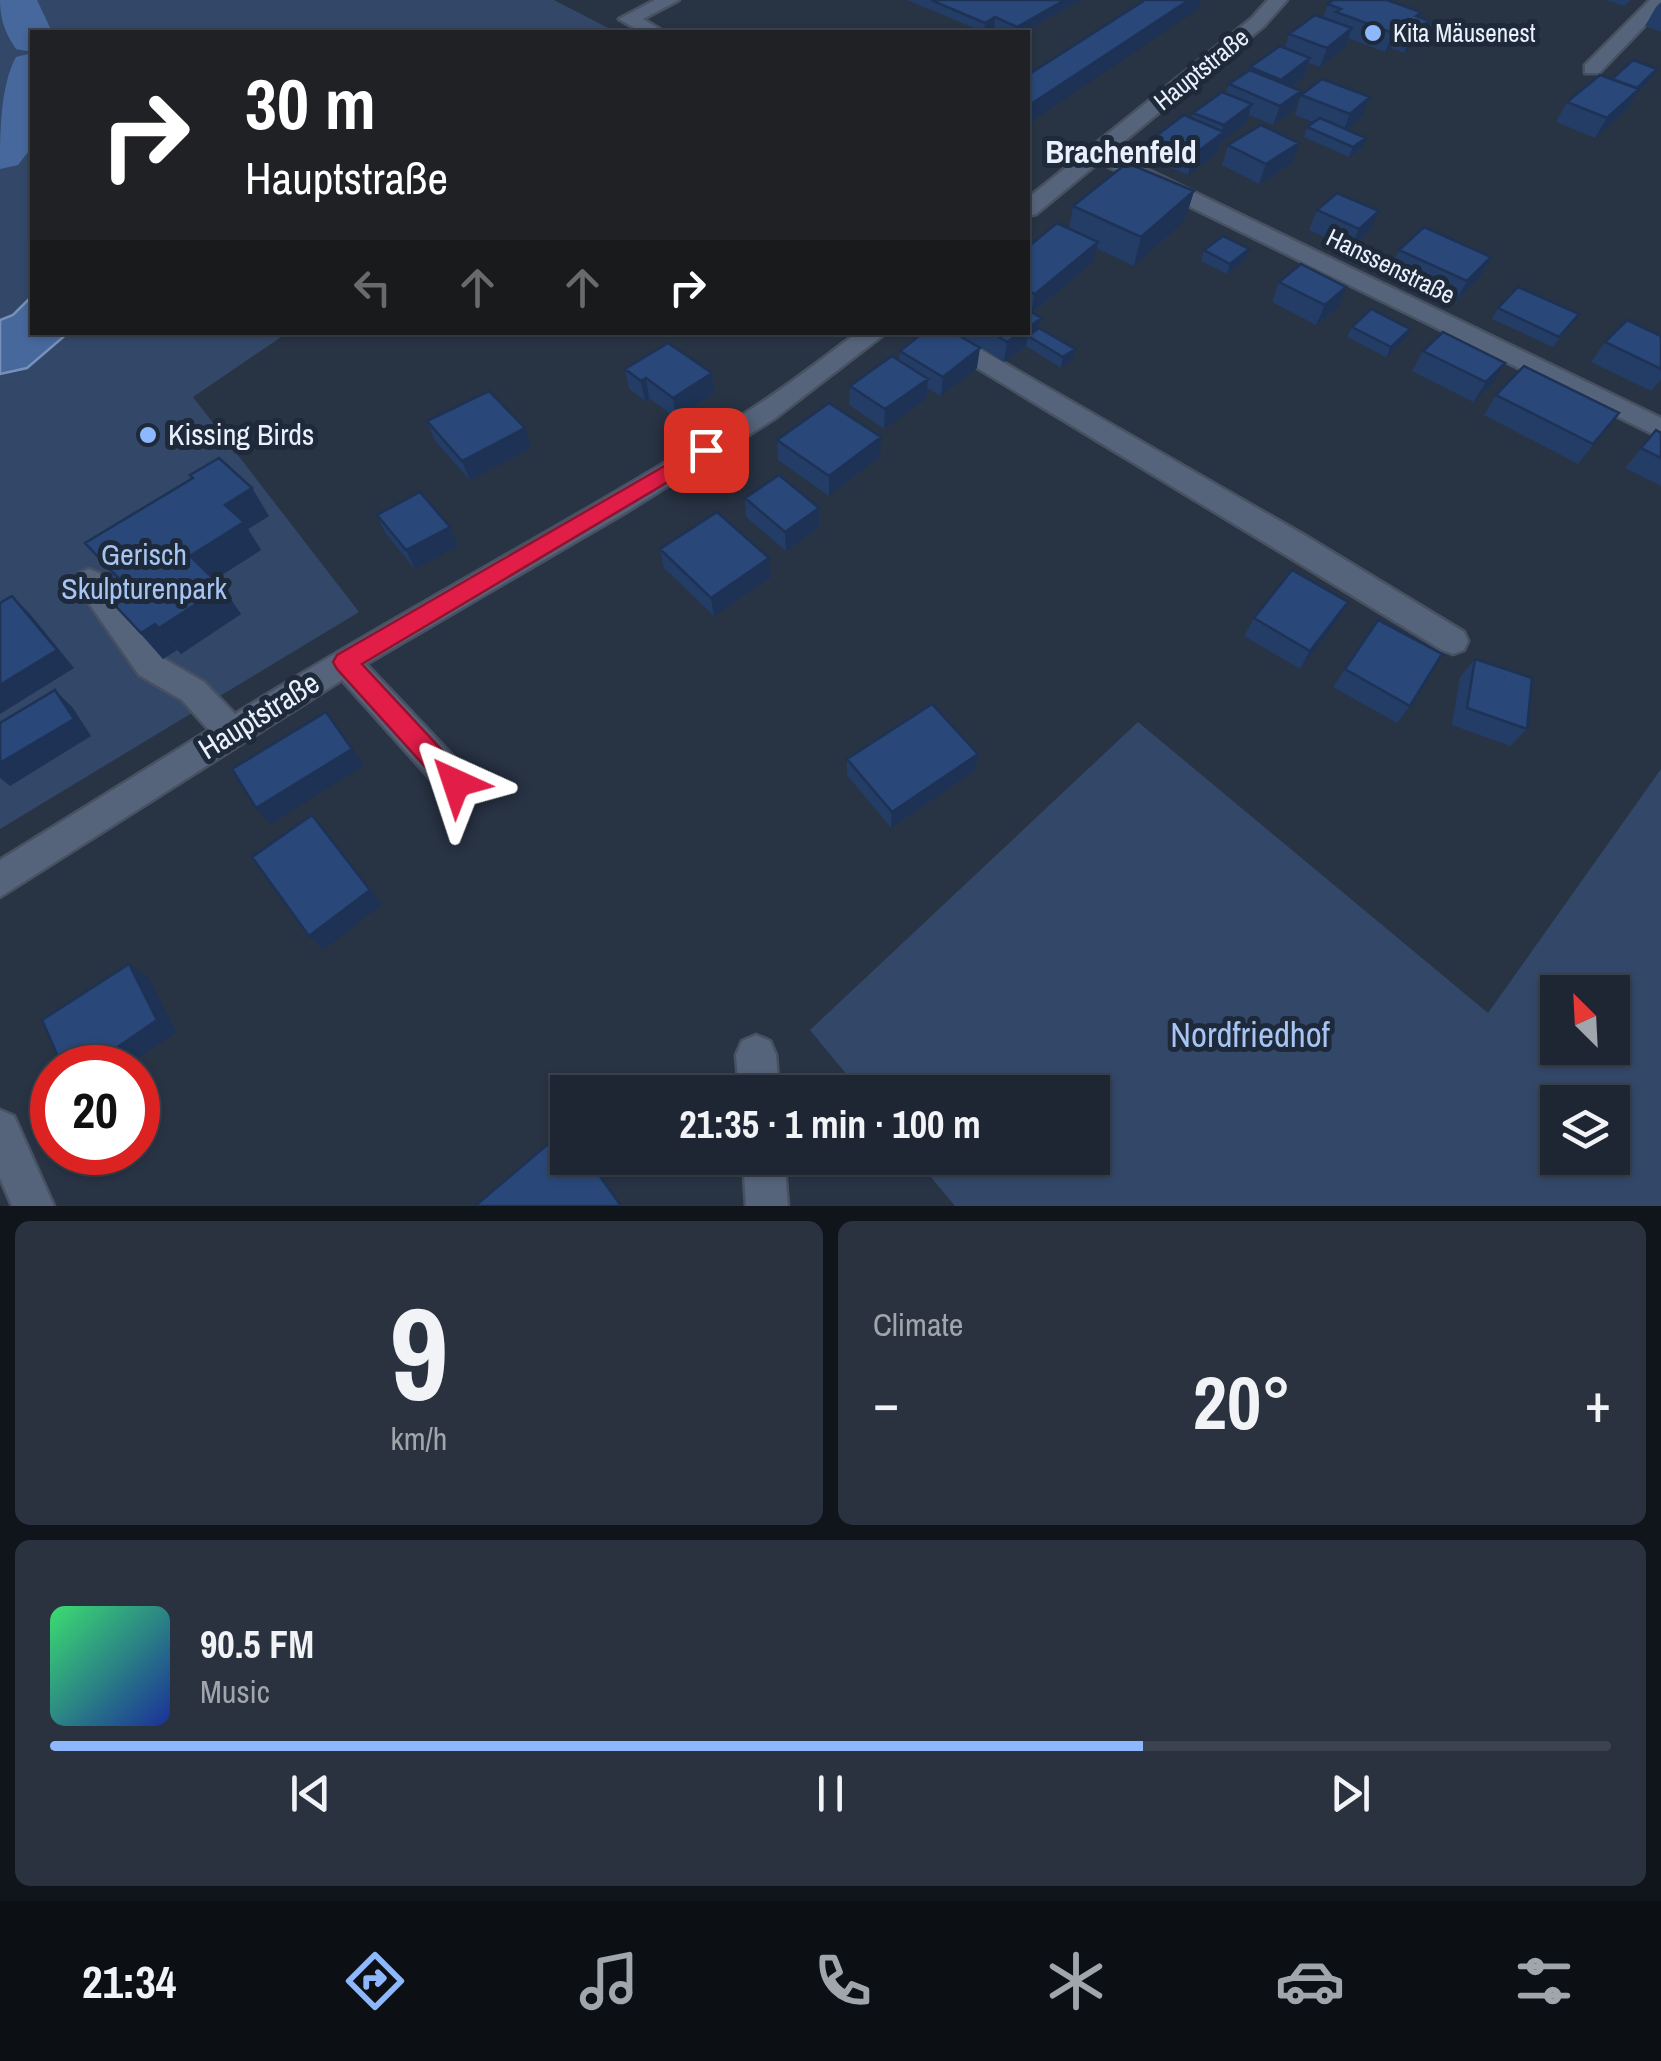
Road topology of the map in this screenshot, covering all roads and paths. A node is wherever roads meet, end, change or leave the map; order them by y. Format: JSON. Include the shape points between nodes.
{"nodes":[{"id":1,"x":670,"y":0,"type":"edge"},
{"id":2,"x":1278,"y":0,"type":"edge"},
{"id":3,"x":1660,"y":0,"type":"edge"},
{"id":4,"x":650,"y":30,"type":"edge"},
{"id":5,"x":1592,"y":69,"type":"dead end"},
{"id":6,"x":1097,"y":153,"type":"junction"},
{"id":7,"x":1030,"y":206,"type":"edge"},
{"id":8,"x":872,"y":335,"type":"edge"},
{"id":9,"x":935,"y":335,"type":"edge"},
{"id":10,"x":1661,"y":429,"type":"edge"},
{"id":11,"x":89,"y":581,"type":"edge"},
{"id":12,"x":1453,"y":641,"type":"dead end"},
{"id":13,"x":345,"y":662,"type":"junction"},
{"id":14,"x":232,"y":732,"type":"junction"},
{"id":15,"x":456,"y":783,"type":"dead end"},
{"id":16,"x":0,"y":880,"type":"edge"},
{"id":17,"x":0,"y":1130,"type":"edge"},
{"id":18,"x":765,"y":1175,"type":"edge"},
{"id":19,"x":34,"y":1206,"type":"edge"},
{"id":20,"x":767,"y":1206,"type":"edge"}],
"edges":[{"from":1,"to":4,"type":"street","via":[[628,20]]},
{"from":2,"to":6,"type":"street","name":"Hauptstraße"},
{"from":3,"to":5,"type":"street"},
{"from":6,"to":7,"type":"street","name":"Hauptstraße"},
{"from":6,"to":10,"type":"street","name":"Hanssenstraße"},
{"from":8,"to":13,"type":"street","name":"Hauptstraße","via":[[765,414]]},
{"from":9,"to":12,"type":"street"},
{"from":11,"to":14,"type":"street","via":[[150,666],[193,691]]},
{"from":13,"to":14,"type":"street","name":"Hauptstraße"},
{"from":13,"to":15,"type":"street"},
{"from":14,"to":16,"type":"street","name":"Hauptstraße"},
{"from":17,"to":19,"type":"street"},
{"from":18,"to":20,"type":"street"}]}
